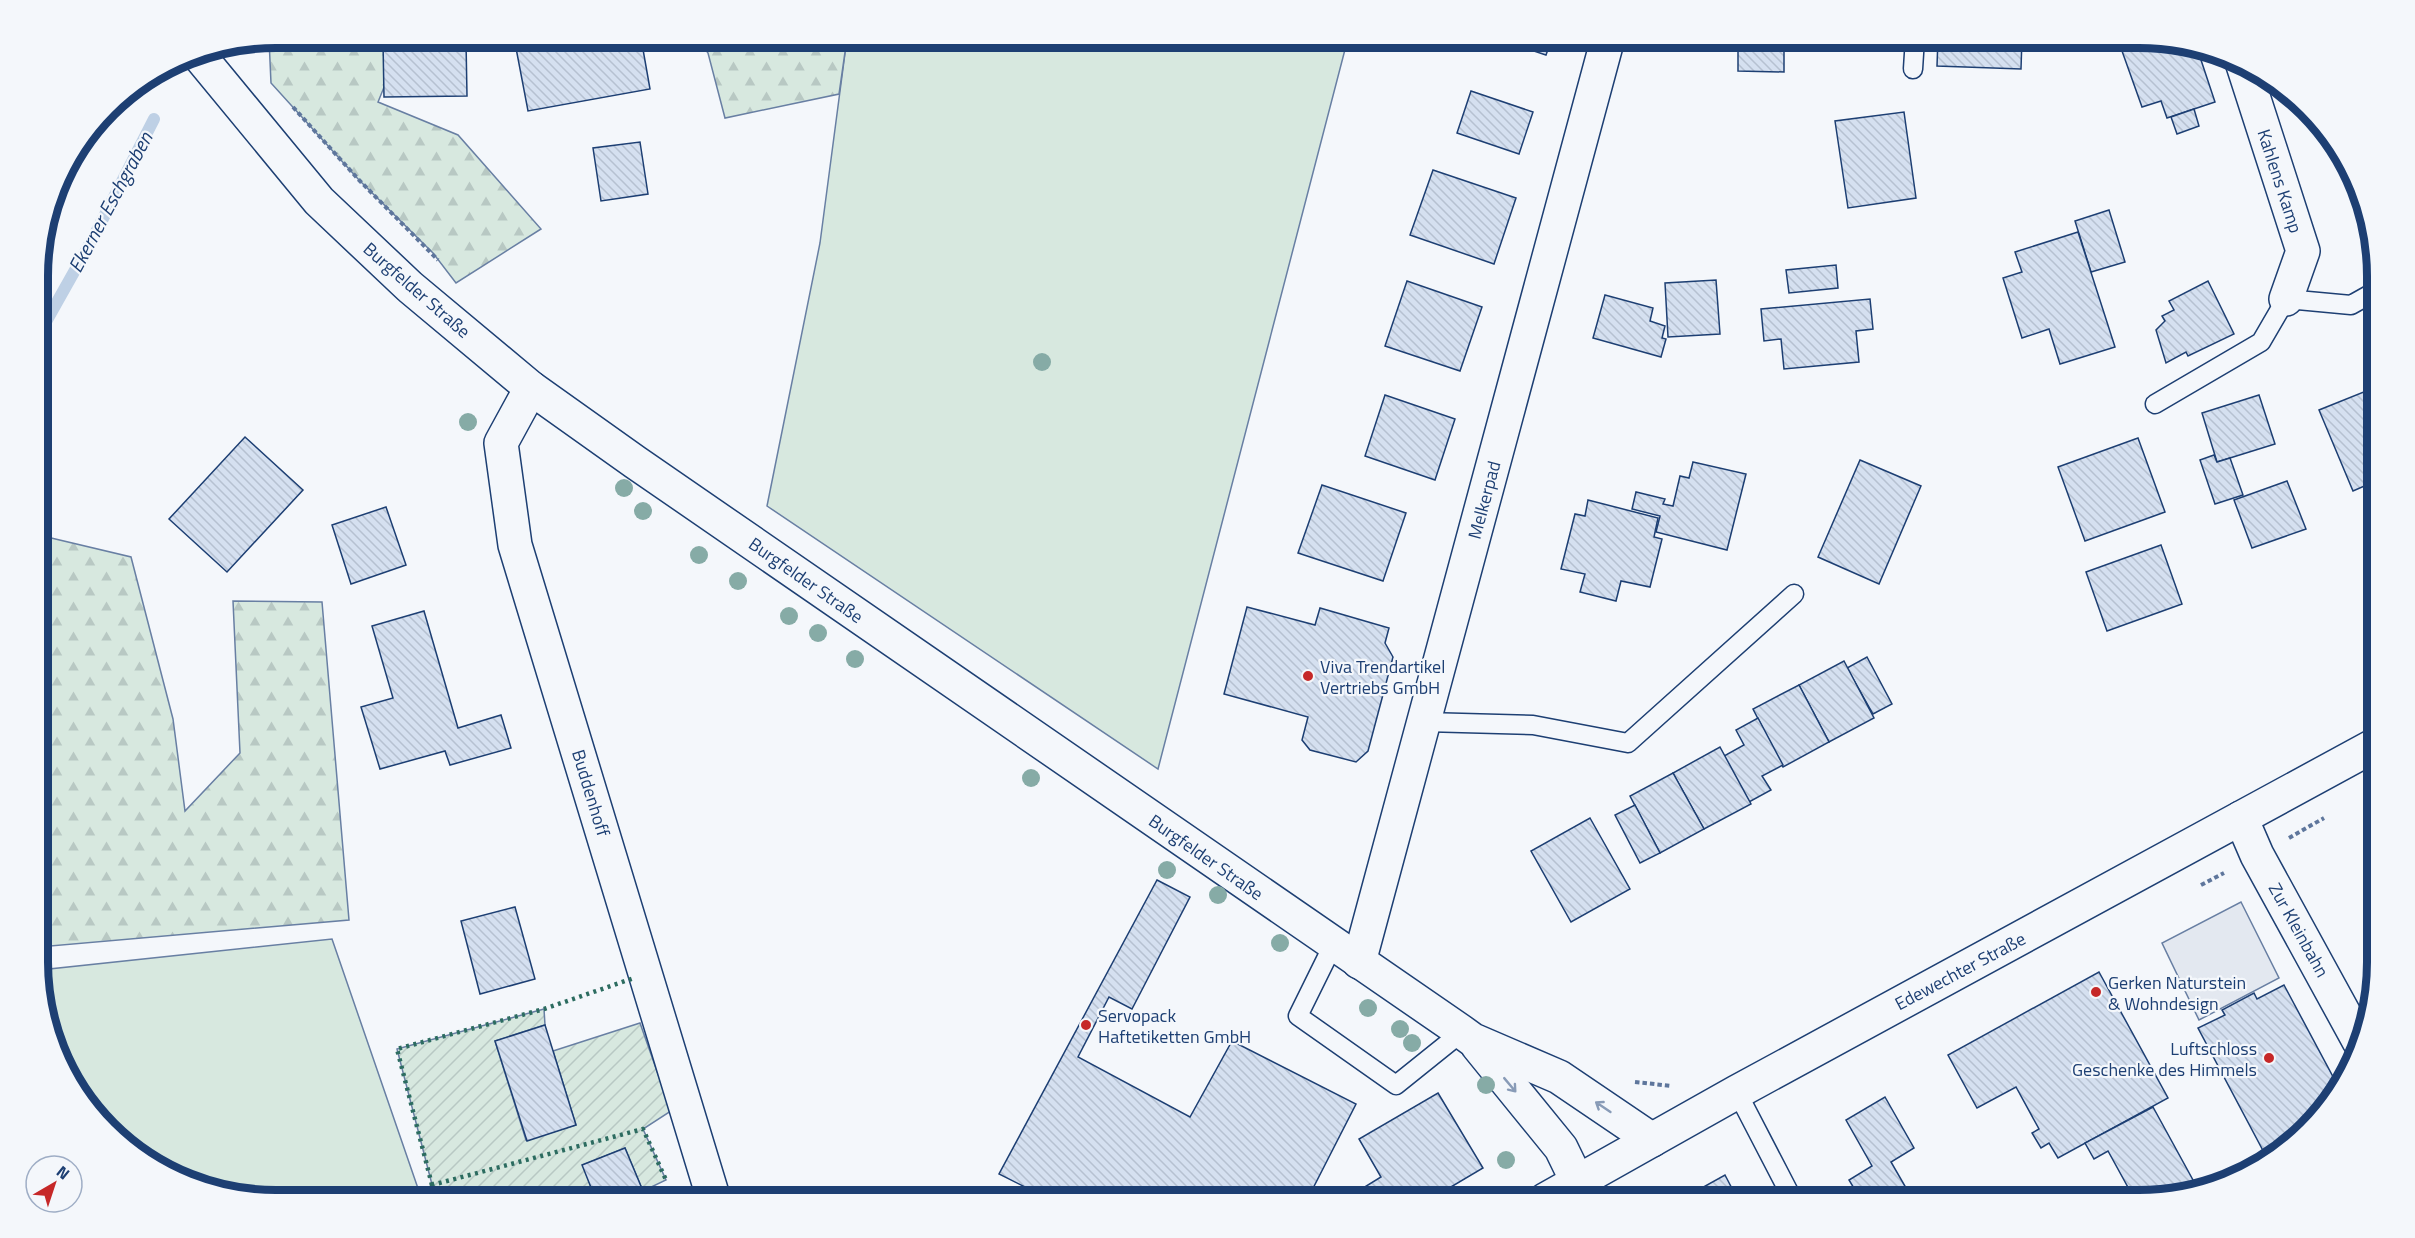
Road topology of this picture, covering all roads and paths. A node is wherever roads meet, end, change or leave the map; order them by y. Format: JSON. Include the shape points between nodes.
{"nodes":[{"id":1,"x":1605,"y":48,"type":"edge"},
{"id":2,"x":1914,"y":48,"type":"edge"},
{"id":3,"x":203,"y":60,"type":"edge"},
{"id":4,"x":1913,"y":69,"type":"dead end"},
{"id":5,"x":2246,"y":75,"type":"edge"},
{"id":6,"x":287,"y":100,"type":"dead end"},
{"id":7,"x":445,"y":268,"type":"dead end"},
{"id":8,"x":2367,"y":296,"type":"edge"},
{"id":9,"x":2286,"y":299,"type":"junction"},
{"id":10,"x":531,"y":388,"type":"junction"},
{"id":11,"x":2154,"y":404,"type":"dead end"},
{"id":12,"x":1794,"y":594,"type":"dead end"},
{"id":13,"x":1425,"y":722,"type":"junction"},
{"id":14,"x":2367,"y":749,"type":"edge"},
{"id":15,"x":2241,"y":818,"type":"junction"},
{"id":16,"x":1346,"y":954,"type":"junction"},
{"id":17,"x":2355,"y":1034,"type":"edge"},
{"id":18,"x":1467,"y":1036,"type":"junction"},
{"id":19,"x":1737,"y":1092,"type":"junction"},
{"id":20,"x":1652,"y":1140,"type":"junction"},
{"id":21,"x":1577,"y":1181,"type":"junction"},
{"id":22,"x":711,"y":1190,"type":"edge"},
{"id":23,"x":1562,"y":1190,"type":"edge"},
{"id":24,"x":1788,"y":1190,"type":"edge"}],
"edges":[{"from":1,"to":13,"type":"street","name":"Melkerpad"},
{"from":2,"to":4,"type":"lane"},
{"from":3,"to":10,"type":"street","name":"Burgfelder Straße","via":[[319,201],[410,287]]},
{"from":5,"to":9,"type":"street","name":"Kahlens Kamp","via":[[2303,251]]},
{"from":6,"to":7,"type":"path"},
{"from":8,"to":9,"type":"lane","via":[[2351,304]]},
{"from":9,"to":11,"type":"lane","via":[[2261,342]]},
{"from":10,"to":16,"type":"street","name":"Burgfelder Straße"},
{"from":10,"to":22,"type":"street","name":"Buddenhoff","via":[[501,443],[515,545]]},
{"from":12,"to":13,"type":"lane","via":[[1628,743],[1533,725]]},
{"from":13,"to":16,"type":"street","name":"Melkerpad"},
{"from":14,"to":15,"type":"street","name":"Edewechter Straße"},
{"from":15,"to":17,"type":"street","name":"Zur Kleinbahn"},
{"from":15,"to":19,"type":"street","name":"Edewechter Straße"},
{"from":16,"to":18,"type":"street","name":"Burgfelder Straße"},
{"from":16,"to":18,"type":"lane","via":[[1298,1016],[1396,1085]]},
{"from":20,"to":18,"type":"street","name":"Burgfelder Straße","one_way":true,"via":[[1558,1077]]},
{"from":18,"to":21,"type":"street","name":"Burgfelder Straße","one_way":true,"via":[[1561,1148]]},
{"from":19,"to":20,"type":"street","name":"Edewechter Straße"},
{"from":19,"to":24,"type":"lane"},
{"from":20,"to":21,"type":"street","name":"Edewechter Straße"},
{"from":21,"to":23,"type":"street","name":"Edewechter Straße"}]}
